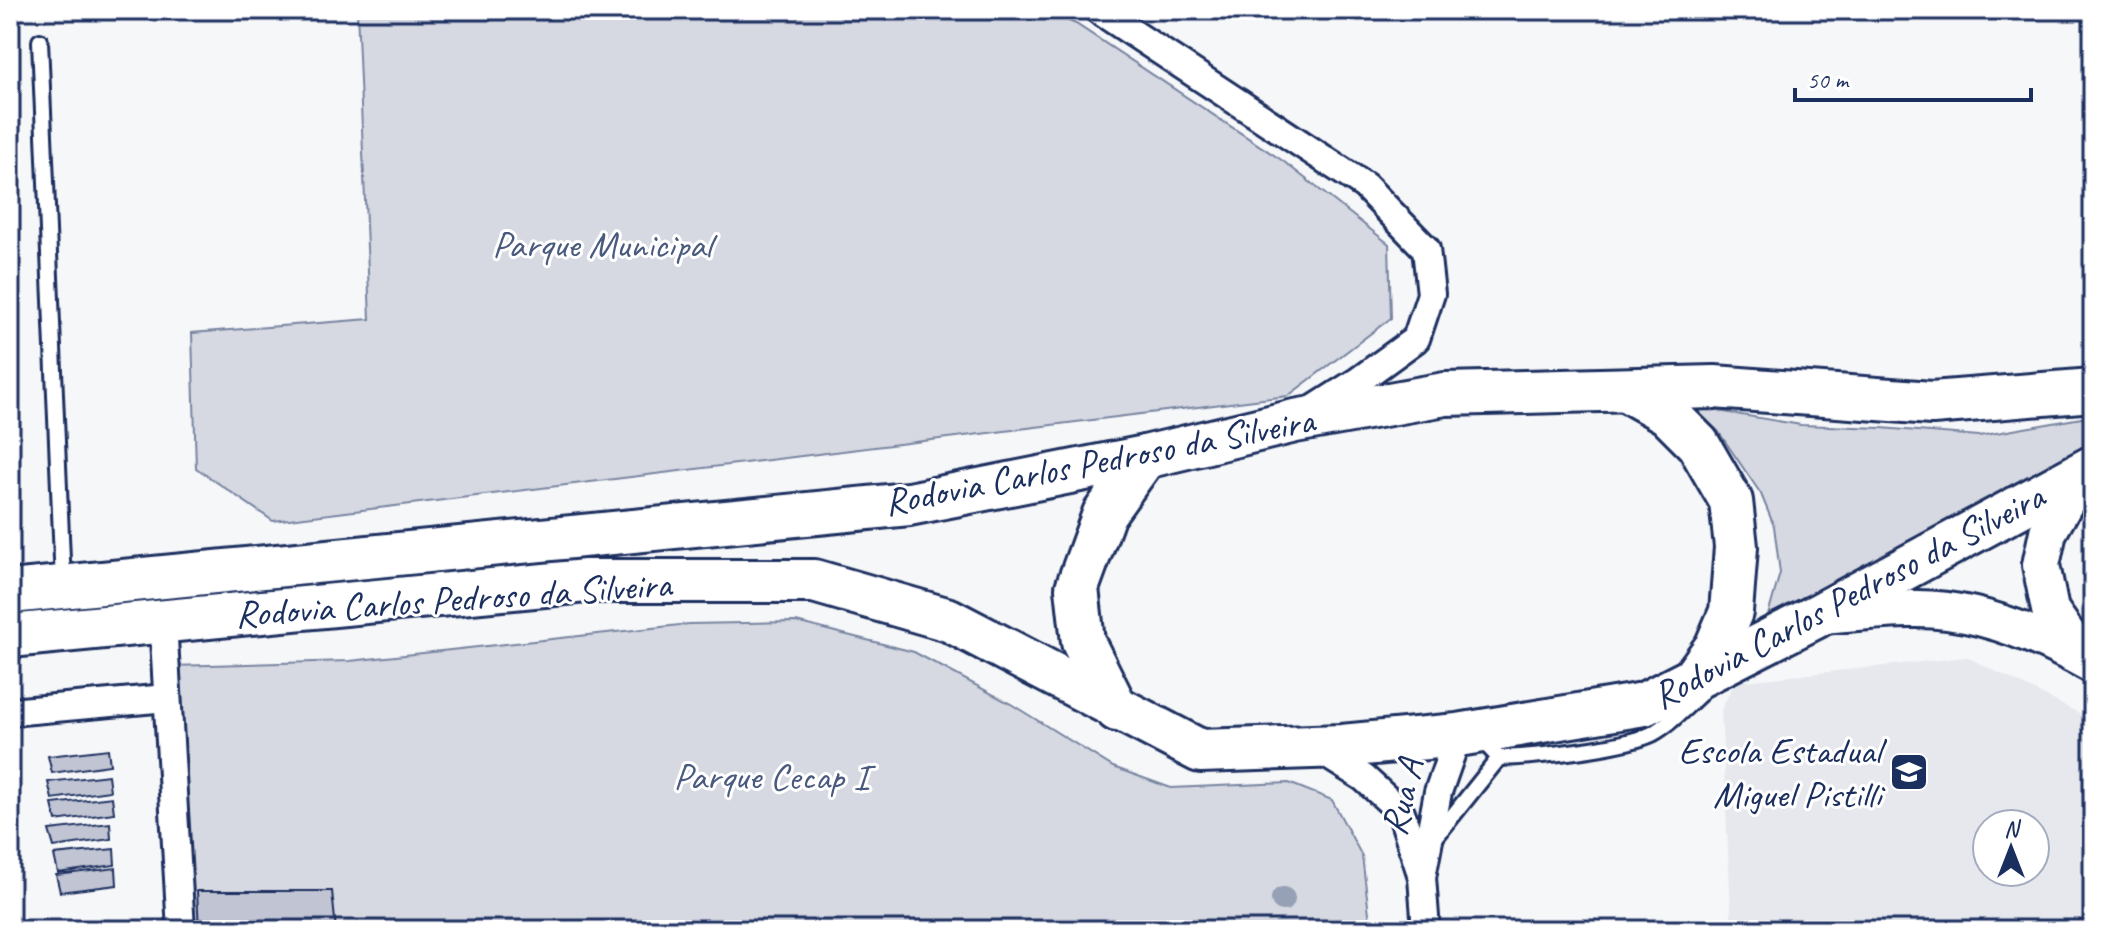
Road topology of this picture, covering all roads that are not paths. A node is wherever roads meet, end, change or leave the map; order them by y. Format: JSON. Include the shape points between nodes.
{"nodes":[{"id":1,"x":1098,"y":10,"type":"edge"},
{"id":2,"x":40,"y":41,"type":"dead end"},
{"id":3,"x":2093,"y":390,"type":"edge"},
{"id":4,"x":1628,"y":391,"type":"junction"},
{"id":5,"x":1295,"y":421,"type":"junction"},
{"id":6,"x":1145,"y":457,"type":"junction"},
{"id":7,"x":2093,"y":467,"type":"edge"},
{"id":8,"x":2093,"y":474,"type":"edge"},
{"id":9,"x":63,"y":587,"type":"junction"},
{"id":10,"x":10,"y":592,"type":"edge"},
{"id":11,"x":1817,"y":616,"type":"junction"},
{"id":12,"x":163,"y":622,"type":"junction"},
{"id":13,"x":10,"y":636,"type":"edge"},
{"id":14,"x":1752,"y":647,"type":"junction"},
{"id":15,"x":2090,"y":663,"type":"edge"},
{"id":16,"x":1692,"y":680,"type":"junction"},
{"id":17,"x":167,"y":698,"type":"junction"},
{"id":18,"x":1117,"y":710,"type":"junction"},
{"id":19,"x":10,"y":712,"type":"edge"},
{"id":20,"x":1478,"y":742,"type":"junction"},
{"id":21,"x":1314,"y":747,"type":"junction"},
{"id":22,"x":1430,"y":844,"type":"junction"},
{"id":23,"x":1422,"y":877,"type":"junction"},
{"id":24,"x":181,"y":930,"type":"edge"},
{"id":25,"x":1426,"y":930,"type":"edge"}],
"edges":[{"from":1,"to":5,"type":"street","via":[[1365,186],[1426,249],[1431,294],[1416,339]]},
{"from":2,"to":9,"type":"lane"},
{"from":3,"to":4,"type":"main road","name":"Rodovia Carlos Pedroso da Silveira","via":[[1932,403],[1714,387]]},
{"from":4,"to":5,"type":"main road","name":"Rodovia Carlos Pedroso da Silveira","via":[[1445,394]]},
{"from":4,"to":16,"type":"main road","via":[[1667,413],[1698,444],[1731,501],[1736,547],[1731,612],[1716,647]]},
{"from":5,"to":6,"type":"main road","name":"Rodovia Carlos Pedroso da Silveira"},
{"from":6,"to":9,"type":"main road","name":"Rodovia Carlos Pedroso da Silveira","via":[[909,504]]},
{"from":6,"to":18,"type":"main road","via":[[1104,514],[1077,588],[1083,642]]},
{"from":7,"to":11,"type":"main road","name":"Rodovia Carlos Pedroso da Silveira"},
{"from":8,"to":15,"type":"main road","via":[[2072,490],[2048,532],[2041,565],[2050,610]]},
{"from":9,"to":10,"type":"main road","name":"Rodovia Carlos Pedroso da Silveira"},
{"from":11,"to":14,"type":"main road","name":"Rodovia Carlos Pedroso da Silveira"},
{"from":11,"to":15,"type":"main road","via":[[1912,609],[1952,612],[2000,622]]},
{"from":12,"to":13,"type":"main road","name":"Rodovia Carlos Pedroso da Silveira"},
{"from":12,"to":17,"type":"street"},
{"from":12,"to":18,"type":"main road","name":"Rodovia Carlos Pedroso da Silveira","via":[[586,581],[814,581],[949,620]]},
{"from":14,"to":16,"type":"main road","name":"Rodovia Carlos Pedroso da Silveira"},
{"from":14,"to":20,"type":"lane","via":[[1650,735],[1528,757]]},
{"from":16,"to":20,"type":"main road","name":"Rodovia Carlos Pedroso da Silveira","via":[[1644,704]]},
{"from":17,"to":19,"type":"street"},
{"from":17,"to":24,"type":"street"},
{"from":18,"to":21,"type":"main road","name":"Rodovia Carlos Pedroso da Silveira","via":[[1200,751]]},
{"from":20,"to":21,"type":"main road","name":"Rodovia Carlos Pedroso da Silveira"},
{"from":20,"to":22,"type":"lane"},
{"from":20,"to":22,"type":"street","name":"Rua A","via":[[1438,792]]},
{"from":21,"to":23,"type":"street","name":"Rua A","via":[[1364,778],[1401,812]]},
{"from":22,"to":23,"type":"street","name":"Rua A"},
{"from":23,"to":25,"type":"street","name":"Rua A"}]}
